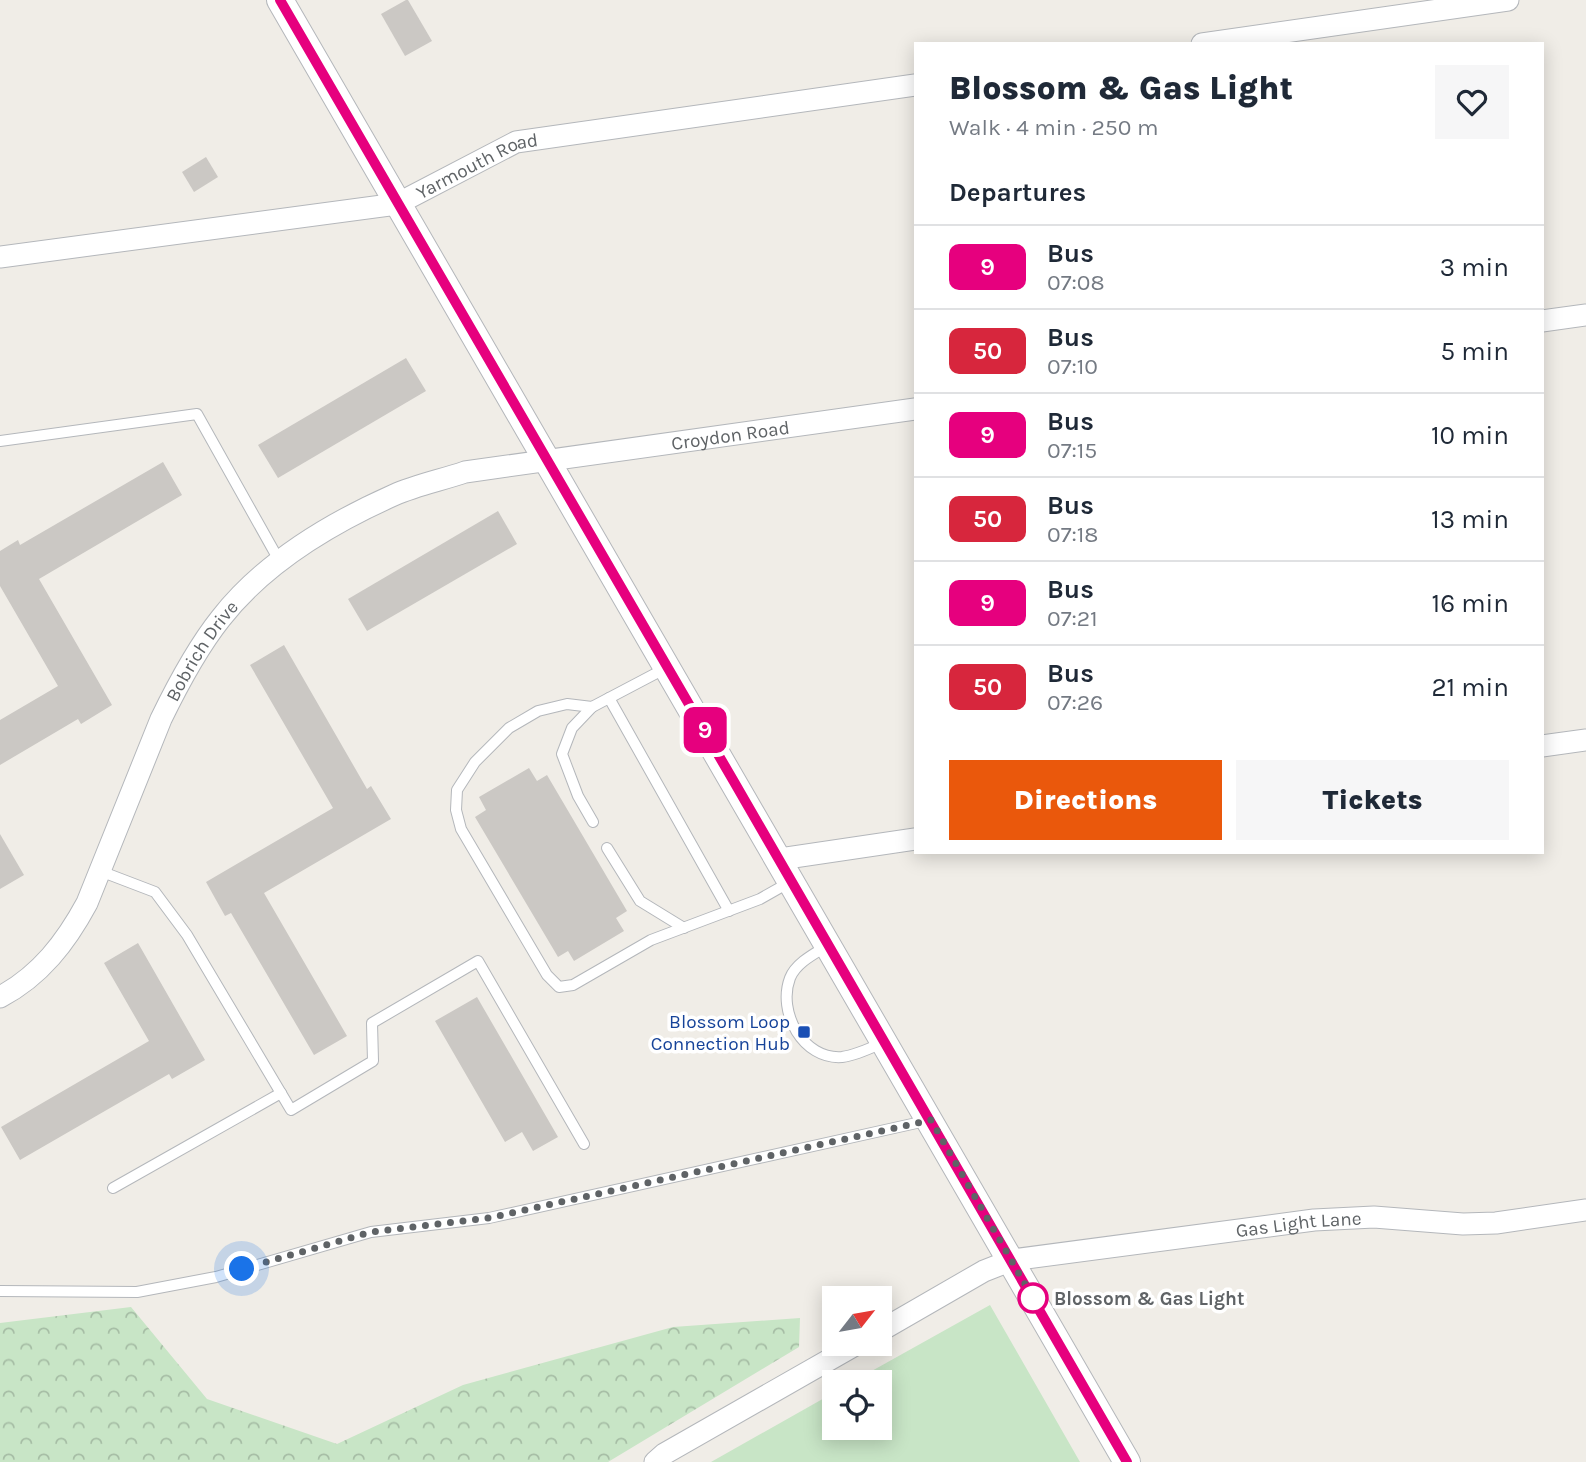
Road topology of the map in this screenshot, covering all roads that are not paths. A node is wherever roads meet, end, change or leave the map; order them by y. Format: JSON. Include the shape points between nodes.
{"nodes":[{"id":1,"x":281,"y":0,"type":"edge"},
{"id":2,"x":1508,"y":0,"type":"edge"},
{"id":3,"x":1216,"y":42,"type":"edge"},
{"id":4,"x":914,"y":85,"type":"edge"},
{"id":5,"x":397,"y":204,"type":"junction"},
{"id":6,"x":0,"y":257,"type":"edge"},
{"id":7,"x":1586,"y":315,"type":"edge"},
{"id":8,"x":1544,"y":321,"type":"edge"},
{"id":9,"x":914,"y":409,"type":"edge"},
{"id":10,"x":0,"y":441,"type":"edge"},
{"id":11,"x":545,"y":460,"type":"junction"},
{"id":12,"x":280,"y":562,"type":"junction"},
{"id":13,"x":668,"y":667,"type":"junction"},
{"id":14,"x":609,"y":698,"type":"junction"},
{"id":15,"x":592,"y":707,"type":"junction"},
{"id":16,"x":1586,"y":740,"type":"edge"},
{"id":17,"x":1544,"y":746,"type":"edge"},
{"id":18,"x":593,"y":822,"type":"dead end"},
{"id":19,"x":914,"y":839,"type":"edge"},
{"id":20,"x":607,"y":848,"type":"dead end"},
{"id":21,"x":787,"y":870,"type":"junction"},
{"id":22,"x":100,"y":871,"type":"junction"},
{"id":23,"x":729,"y":911,"type":"junction"},
{"id":24,"x":684,"y":928,"type":"junction"},
{"id":25,"x":830,"y":944,"type":"junction"},
{"id":26,"x":0,"y":997,"type":"edge"},
{"id":27,"x":886,"y":1041,"type":"junction"},
{"id":28,"x":281,"y":1093,"type":"junction"},
{"id":29,"x":931,"y":1120,"type":"junction"},
{"id":30,"x":584,"y":1144,"type":"dead end"},
{"id":31,"x":113,"y":1188,"type":"dead end"},
{"id":32,"x":1586,"y":1210,"type":"edge"},
{"id":33,"x":1012,"y":1260,"type":"junction"},
{"id":34,"x":0,"y":1291,"type":"edge"},
{"id":35,"x":892,"y":1324,"type":"edge"},
{"id":36,"x":836,"y":1356,"type":"edge"},
{"id":37,"x":654,"y":1462,"type":"edge"},
{"id":38,"x":1127,"y":1462,"type":"edge"}],
"edges":[{"from":1,"to":5,"type":"street"},
{"from":2,"to":3,"type":"street"},
{"from":4,"to":5,"type":"street","name":"Yarmouth Road","via":[[516,142]]},
{"from":5,"to":6,"type":"street","name":"Yarmouth Road"},
{"from":5,"to":11,"type":"street"},
{"from":7,"to":8,"type":"street"},
{"from":9,"to":11,"type":"street","name":"Croydon Road"},
{"from":10,"to":12,"type":"lane","via":[[198,414]]},
{"from":11,"to":12,"type":"street","name":"Bobrich Drive","via":[[465,472],[396,494],[332,527]]},
{"from":11,"to":13,"type":"street"},
{"from":12,"to":22,"type":"street","name":"Bobrich Drive","via":[[221,618],[174,692]]},
{"from":13,"to":14,"type":"lane"},
{"from":13,"to":21,"type":"street"},
{"from":14,"to":15,"type":"lane"},
{"from":14,"to":23,"type":"lane"},
{"from":15,"to":18,"type":"lane","via":[[572,728],[562,754]]},
{"from":15,"to":24,"type":"lane","via":[[567,704],[538,711],[509,728],[475,762],[457,790],[461,829],[547,975],[559,987],[573,985],[651,940]]},
{"from":16,"to":17,"type":"street"},
{"from":19,"to":21,"type":"street"},
{"from":20,"to":24,"type":"lane","via":[[639,901]]},
{"from":21,"to":23,"type":"lane","via":[[760,899]]},
{"from":21,"to":25,"type":"street"},
{"from":22,"to":26,"type":"street","name":"Bobrich Drive","via":[[65,940],[32,976]]},
{"from":22,"to":28,"type":"lane","via":[[155,892],[187,935]]},
{"from":23,"to":24,"type":"lane"},
{"from":25,"to":27,"type":"street"},
{"from":25,"to":27,"type":"lane","via":[[790,977],[789,1018],[800,1038],[818,1052],[841,1057]]},
{"from":27,"to":29,"type":"street"},
{"from":28,"to":30,"type":"lane","via":[[291,1110],[373,1061],[372,1023],[478,961]]},
{"from":28,"to":31,"type":"lane"},
{"from":29,"to":33,"type":"street"},
{"from":29,"to":34,"type":"lane","via":[[489,1218],[371,1232],[216,1277],[137,1292]]},
{"from":32,"to":33,"type":"street","name":"Gas Light Lane","via":[[1496,1223],[1374,1217],[1314,1220]]},
{"from":33,"to":35,"type":"street","name":"Gas Light Lane"},
{"from":33,"to":38,"type":"street"},
{"from":36,"to":37,"type":"street"}]}
